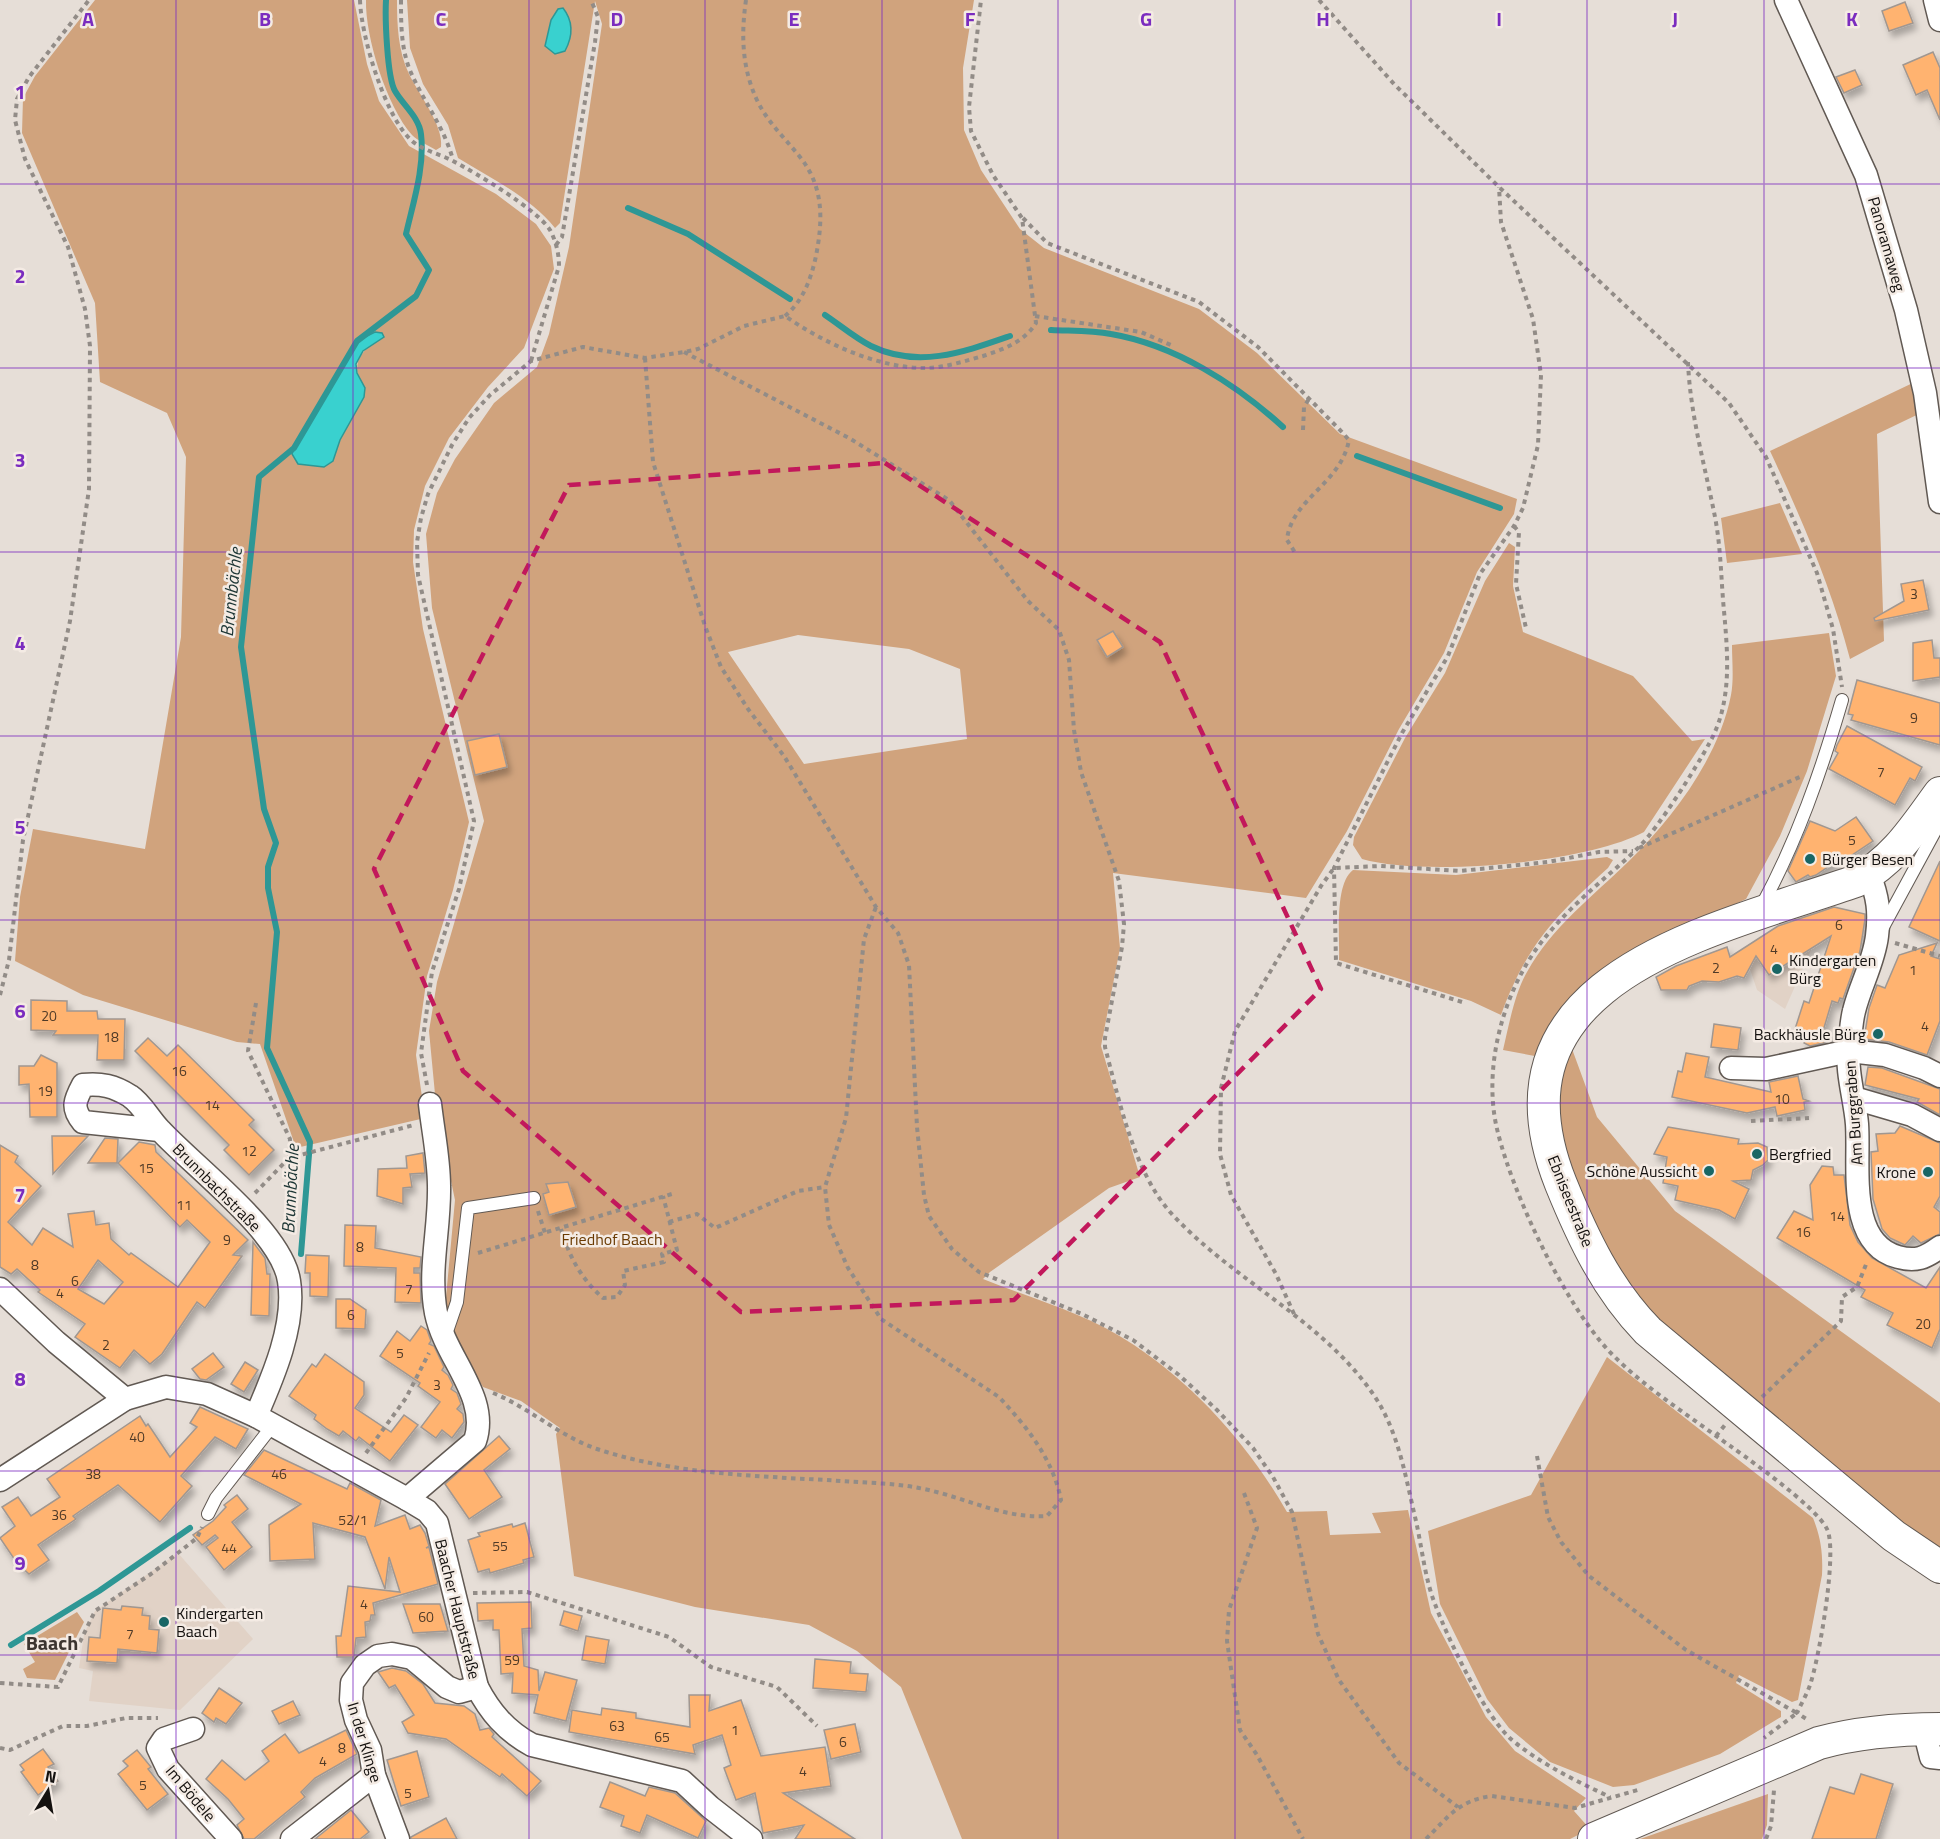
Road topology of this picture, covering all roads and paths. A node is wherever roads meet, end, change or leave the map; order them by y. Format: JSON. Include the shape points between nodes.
{"nodes":[{"id":1,"x":89,"y":0,"type":"edge"},
{"id":2,"x":360,"y":0,"type":"edge"},
{"id":3,"x":401,"y":0,"type":"edge"},
{"id":4,"x":591,"y":0,"type":"edge"},
{"id":5,"x":746,"y":0,"type":"edge"},
{"id":6,"x":981,"y":0,"type":"edge"},
{"id":7,"x":1319,"y":0,"type":"edge"},
{"id":8,"x":1786,"y":0,"type":"edge"},
{"id":9,"x":1935,"y":0,"type":"edge"},
{"id":10,"x":1940,"y":20,"type":"edge"},
{"id":11,"x":453,"y":161,"type":"junction"},
{"id":12,"x":1499,"y":187,"type":"junction"},
{"id":13,"x":1022,"y":218,"type":"junction"},
{"id":14,"x":555,"y":245,"type":"junction"},
{"id":15,"x":785,"y":316,"type":"junction"},
{"id":16,"x":1035,"y":316,"type":"junction"},
{"id":17,"x":1173,"y":346,"type":"dead end"},
{"id":18,"x":684,"y":352,"type":"junction"},
{"id":19,"x":645,"y":358,"type":"junction"},
{"id":20,"x":531,"y":361,"type":"junction"},
{"id":21,"x":1688,"y":362,"type":"junction"},
{"id":22,"x":1310,"y":397,"type":"junction"},
{"id":23,"x":1303,"y":430,"type":"dead end"},
{"id":24,"x":1940,"y":502,"type":"edge"},
{"id":25,"x":1514,"y":526,"type":"junction"},
{"id":26,"x":1296,"y":554,"type":"dead end"},
{"id":27,"x":1526,"y":628,"type":"dead end"},
{"id":28,"x":1842,"y":700,"type":"joint"},
{"id":29,"x":1819,"y":771,"type":"junction"},
{"id":30,"x":1938,"y":808,"type":"edge"},
{"id":31,"x":1636,"y":850,"type":"junction"},
{"id":32,"x":1334,"y":868,"type":"junction"},
{"id":33,"x":1869,"y":874,"type":"junction"},
{"id":34,"x":876,"y":907,"type":"junction"},
{"id":35,"x":1757,"y":916,"type":"junction"},
{"id":36,"x":1877,"y":938,"type":"junction"},
{"id":37,"x":1940,"y":956,"type":"edge"},
{"id":38,"x":0,"y":995,"type":"edge"},
{"id":39,"x":1462,"y":1002,"type":"dead end"},
{"id":40,"x":256,"y":1003,"type":"dead end"},
{"id":41,"x":1849,"y":1051,"type":"junction"},
{"id":42,"x":1731,"y":1068,"type":"dead end"},
{"id":43,"x":1940,"y":1076,"type":"edge"},
{"id":44,"x":1854,"y":1098,"type":"junction"},
{"id":45,"x":431,"y":1112,"type":"junction"},
{"id":46,"x":1809,"y":1118,"type":"dead end"},
{"id":47,"x":1751,"y":1121,"type":"dead end"},
{"id":48,"x":159,"y":1130,"type":"dead end"},
{"id":49,"x":1940,"y":1130,"type":"edge"},
{"id":50,"x":289,"y":1158,"type":"junction"},
{"id":51,"x":825,"y":1187,"type":"junction"},
{"id":52,"x":675,"y":1193,"type":"dead end"},
{"id":53,"x":663,"y":1196,"type":"junction"},
{"id":54,"x":534,"y":1198,"type":"joint"},
{"id":55,"x":240,"y":1209,"type":"junction"},
{"id":56,"x":669,"y":1222,"type":"junction"},
{"id":57,"x":561,"y":1229,"type":"junction"},
{"id":58,"x":545,"y":1233,"type":"junction"},
{"id":59,"x":1874,"y":1245,"type":"junction"},
{"id":60,"x":1940,"y":1247,"type":"edge"},
{"id":61,"x":480,"y":1252,"type":"dead end"},
{"id":62,"x":0,"y":1289,"type":"edge"},
{"id":63,"x":1294,"y":1315,"type":"junction"},
{"id":64,"x":443,"y":1335,"type":"junction"},
{"id":65,"x":469,"y":1388,"type":"junction"},
{"id":66,"x":125,"y":1399,"type":"junction"},
{"id":67,"x":1746,"y":1410,"type":"junction"},
{"id":68,"x":264,"y":1421,"type":"junction"},
{"id":69,"x":1716,"y":1436,"type":"junction"},
{"id":70,"x":1537,"y":1456,"type":"dead end"},
{"id":71,"x":353,"y":1471,"type":"junction"},
{"id":72,"x":0,"y":1480,"type":"edge"},
{"id":73,"x":1244,"y":1493,"type":"dead end"},
{"id":74,"x":407,"y":1499,"type":"junction"},
{"id":75,"x":208,"y":1514,"type":"joint"},
{"id":76,"x":1940,"y":1567,"type":"edge"},
{"id":77,"x":455,"y":1594,"type":"junction"},
{"id":78,"x":0,"y":1683,"type":"edge"},
{"id":79,"x":477,"y":1687,"type":"junction"},
{"id":80,"x":1797,"y":1713,"type":"junction"},
{"id":81,"x":817,"y":1726,"type":"dead end"},
{"id":82,"x":1932,"y":1729,"type":"edge"},
{"id":83,"x":186,"y":1731,"type":"joint"},
{"id":84,"x":1754,"y":1743,"type":"dead end"},
{"id":85,"x":1819,"y":1743,"type":"junction"},
{"id":86,"x":0,"y":1748,"type":"edge"},
{"id":87,"x":1940,"y":1758,"type":"edge"},
{"id":88,"x":374,"y":1775,"type":"junction"},
{"id":89,"x":1647,"y":1788,"type":"dead end"},
{"id":90,"x":1775,"y":1788,"type":"dead end"},
{"id":91,"x":1610,"y":1797,"type":"junction"},
{"id":92,"x":1458,"y":1807,"type":"junction"},
{"id":93,"x":231,"y":1839,"type":"edge"},
{"id":94,"x":292,"y":1839,"type":"edge"},
{"id":95,"x":398,"y":1839,"type":"edge"},
{"id":96,"x":751,"y":1839,"type":"edge"},
{"id":97,"x":1303,"y":1839,"type":"edge"},
{"id":98,"x":1425,"y":1839,"type":"edge"},
{"id":99,"x":1594,"y":1839,"type":"edge"},
{"id":100,"x":1766,"y":1839,"type":"edge"}],
"edges":[{"from":1,"to":38,"type":"path","via":[[29,77],[17,99],[15,120],[25,159],[68,247],[85,309],[90,346],[89,489],[70,621],[23,840],[9,960]]},
{"from":2,"to":11,"type":"path","via":[[385,98],[412,140]]},
{"from":3,"to":11,"type":"path","via":[[401,40],[409,68],[448,142]]},
{"from":4,"to":14,"type":"path","via":[[598,17],[595,42],[562,237]]},
{"from":5,"to":15,"type":"path","via":[[743,52],[755,96],[764,114],[813,177],[821,209],[813,268],[796,306]]},
{"from":6,"to":13,"type":"path","via":[[970,96],[971,131],[993,175]]},
{"from":7,"to":12,"type":"path","via":[[1394,84]]},
{"from":8,"to":24,"type":"street","name":"Panoramaweg","via":[[1866,175],[1906,310],[1925,393]]},
{"from":9,"to":10,"type":"street"},
{"from":11,"to":14,"type":"path","via":[[534,213],[550,230]]},
{"from":12,"to":21,"type":"path"},
{"from":12,"to":25,"type":"path","via":[[1501,222],[1533,319],[1541,375],[1538,445],[1523,508]]},
{"from":13,"to":16,"type":"path"},
{"from":13,"to":22,"type":"path","via":[[1047,243],[1199,302],[1258,347]]},
{"from":14,"to":20,"type":"path","via":[[559,255],[557,274]]},
{"from":15,"to":16,"type":"path","via":[[809,333],[844,349],[906,367],[927,368],[966,361],[1017,343],[1036,323]]},
{"from":15,"to":18,"type":"path","via":[[744,326]]},
{"from":16,"to":17,"type":"path","via":[[1141,332]]},
{"from":18,"to":19,"type":"path"},
{"from":18,"to":63,"type":"path","via":[[849,438],[950,500],[1028,602],[1059,630],[1069,660],[1081,772],[1119,881],[1124,924],[1122,947],[1105,1038],[1109,1064],[1138,1157],[1170,1212],[1206,1246]]},
{"from":19,"to":20,"type":"path","via":[[583,347]]},
{"from":19,"to":34,"type":"path","via":[[653,462],[722,666],[784,756]]},
{"from":20,"to":45,"type":"path","via":[[490,395],[452,444],[428,494],[417,542],[418,575],[474,820],[459,889],[432,972],[421,1053]]},
{"from":21,"to":28,"type":"path","via":[[1729,403],[1766,457],[1788,503],[1817,573],[1833,629],[1842,674]]},
{"from":21,"to":31,"type":"path","via":[[1689,390],[1716,523],[1727,645],[1726,697],[1711,740]]},
{"from":22,"to":23,"type":"path","via":[[1304,407]]},
{"from":22,"to":26,"type":"path","via":[[1349,440],[1334,475],[1294,517],[1287,540]]},
{"from":25,"to":27,"type":"path","via":[[1519,532],[1516,584]]},
{"from":25,"to":32,"type":"path","via":[[1480,574],[1448,656],[1402,733]]},
{"from":28,"to":29,"type":"lane"},
{"from":29,"to":31,"type":"path","via":[[1793,778]]},
{"from":29,"to":35,"type":"lane","via":[[1780,872]]},
{"from":30,"to":33,"type":"street","name":"Ebniseestraße"},
{"from":30,"to":36,"type":"lane"},
{"from":31,"to":32,"type":"path","via":[[1460,871],[1381,866]]},
{"from":31,"to":69,"type":"path","via":[[1562,918],[1524,970],[1507,1010],[1493,1061],[1491,1104],[1498,1137],[1519,1192],[1567,1292],[1588,1326],[1610,1352],[1648,1385]]},
{"from":32,"to":39,"type":"path","via":[[1336,963]]},
{"from":32,"to":63,"type":"path","via":[[1269,969],[1235,1031],[1221,1088],[1220,1154],[1231,1195],[1276,1274]]},
{"from":33,"to":35,"type":"street","name":"Ebniseestraße"},
{"from":33,"to":36,"type":"street","name":"Am Burggraben","via":[[1879,900]]},
{"from":34,"to":51,"type":"path","via":[[864,939],[846,1118]]},
{"from":34,"to":92,"type":"path","via":[[898,933],[909,965],[924,1195],[940,1236],[979,1272],[1082,1314],[1133,1340],[1179,1375],[1252,1448],[1292,1512],[1318,1634],[1339,1680],[1399,1763]]},
{"from":35,"to":67,"type":"street","name":"Ebniseestraße","via":[[1664,949],[1595,994],[1567,1024],[1554,1049],[1546,1080],[1544,1118],[1552,1160],[1605,1278],[1625,1307]]},
{"from":36,"to":37,"type":"path"},
{"from":36,"to":41,"type":"street","name":"Am Burggraben","via":[[1854,1011]]},
{"from":40,"to":50,"type":"path","via":[[248,1051],[290,1139]]},
{"from":41,"to":42,"type":"street","via":[[1766,1069]]},
{"from":41,"to":43,"type":"street","via":[[1905,1061]]},
{"from":41,"to":44,"type":"street","name":"Am Burggraben"},
{"from":44,"to":49,"type":"street","via":[[1912,1115]]},
{"from":44,"to":59,"type":"street","name":"Am Burggraben","via":[[1858,1189],[1863,1220]]},
{"from":45,"to":50,"type":"path"},
{"from":45,"to":64,"type":"street","via":[[439,1185],[432,1263],[436,1314]]},
{"from":46,"to":47,"type":"path"},
{"from":48,"to":55,"type":"street","name":"Brunnbachstraße"},
{"from":50,"to":55,"type":"path"},
{"from":51,"to":56,"type":"path","via":[[798,1191],[715,1228],[697,1215]]},
{"from":51,"to":65,"type":"path","via":[[830,1225],[848,1268],[881,1319],[999,1397],[1050,1463],[1061,1500],[1047,1516],[1024,1518],[919,1488],[706,1471],[648,1461],[585,1444],[561,1433],[516,1402]]},
{"from":52,"to":53,"type":"path"},
{"from":53,"to":56,"type":"path"},
{"from":53,"to":57,"type":"path"},
{"from":54,"to":58,"type":"path"},
{"from":54,"to":64,"type":"lane","via":[[468,1208],[457,1302]]},
{"from":55,"to":68,"type":"street","name":"Brunnbachstraße","via":[[266,1235],[281,1258],[289,1281],[285,1330]]},
{"from":56,"to":57,"type":"path","via":[[677,1250],[662,1254],[664,1262],[622,1271],[622,1292],[609,1299],[596,1292],[571,1260]]},
{"from":57,"to":58,"type":"path"},
{"from":58,"to":61,"type":"path"},
{"from":59,"to":60,"type":"street","via":[[1912,1261]]},
{"from":59,"to":67,"type":"path","via":[[1857,1287],[1842,1297],[1841,1321]]},
{"from":62,"to":66,"type":"street"},
{"from":63,"to":91,"type":"path","via":[[1360,1376],[1391,1423],[1435,1604],[1491,1715],[1510,1739],[1548,1765]]},
{"from":64,"to":65,"type":"street"},
{"from":64,"to":71,"type":"path","via":[[433,1344],[406,1398]]},
{"from":65,"to":74,"type":"street","via":[[480,1412],[475,1441]]},
{"from":66,"to":68,"type":"street","name":"Baacher Hauptstraße","via":[[166,1387],[207,1394]]},
{"from":66,"to":72,"type":"street","name":"Baacher Hauptstraße"},
{"from":67,"to":69,"type":"path","via":[[1736,1424],[1730,1419]]},
{"from":67,"to":76,"type":"street","name":"Ebniseestraße","via":[[1894,1536]]},
{"from":68,"to":71,"type":"street","name":"Baacher Hauptstraße"},
{"from":68,"to":75,"type":"lane"},
{"from":69,"to":80,"type":"path","via":[[1796,1498],[1825,1525],[1832,1541],[1811,1683]]},
{"from":70,"to":80,"type":"path","via":[[1548,1517],[1561,1542],[1589,1576],[1686,1650]]},
{"from":71,"to":74,"type":"street","name":"Baacher Hauptstraße"},
{"from":73,"to":97,"type":"path","via":[[1257,1528],[1230,1610],[1227,1641],[1240,1730]]},
{"from":74,"to":77,"type":"street","name":"Baacher Hauptstraße","via":[[427,1511],[437,1523]]},
{"from":75,"to":78,"type":"path","via":[[197,1538],[95,1611],[58,1687]]},
{"from":77,"to":79,"type":"street","name":"Baacher Hauptstraße"},
{"from":77,"to":81,"type":"path","via":[[527,1592],[669,1637],[711,1667],[777,1687]]},
{"from":79,"to":88,"type":"street","name":"In der Klinge","via":[[459,1692],[412,1658],[392,1654],[378,1656],[365,1665],[352,1683],[351,1700],[370,1750]]},
{"from":79,"to":96,"type":"street","name":"Baacher Hauptstraße","via":[[489,1710],[515,1736],[532,1745],[682,1781]]},
{"from":80,"to":84,"type":"path"},
{"from":80,"to":85,"type":"path","via":[[1819,1728]]},
{"from":82,"to":85,"type":"street","via":[[1849,1735]]},
{"from":82,"to":87,"type":"street","via":[[1931,1757]]},
{"from":83,"to":86,"type":"path","via":[[166,1718],[126,1718],[87,1726],[63,1726],[10,1750]]},
{"from":83,"to":93,"type":"street","name":"Im Bödele","via":[[164,1739],[158,1748],[168,1769]]},
{"from":85,"to":99,"type":"street"},
{"from":88,"to":94,"type":"street"},
{"from":88,"to":95,"type":"street","name":"In der Klinge"},
{"from":89,"to":91,"type":"path"},
{"from":90,"to":100,"type":"path"},
{"from":91,"to":92,"type":"path","via":[[1575,1808],[1492,1796]]},
{"from":92,"to":98,"type":"path"}]}
